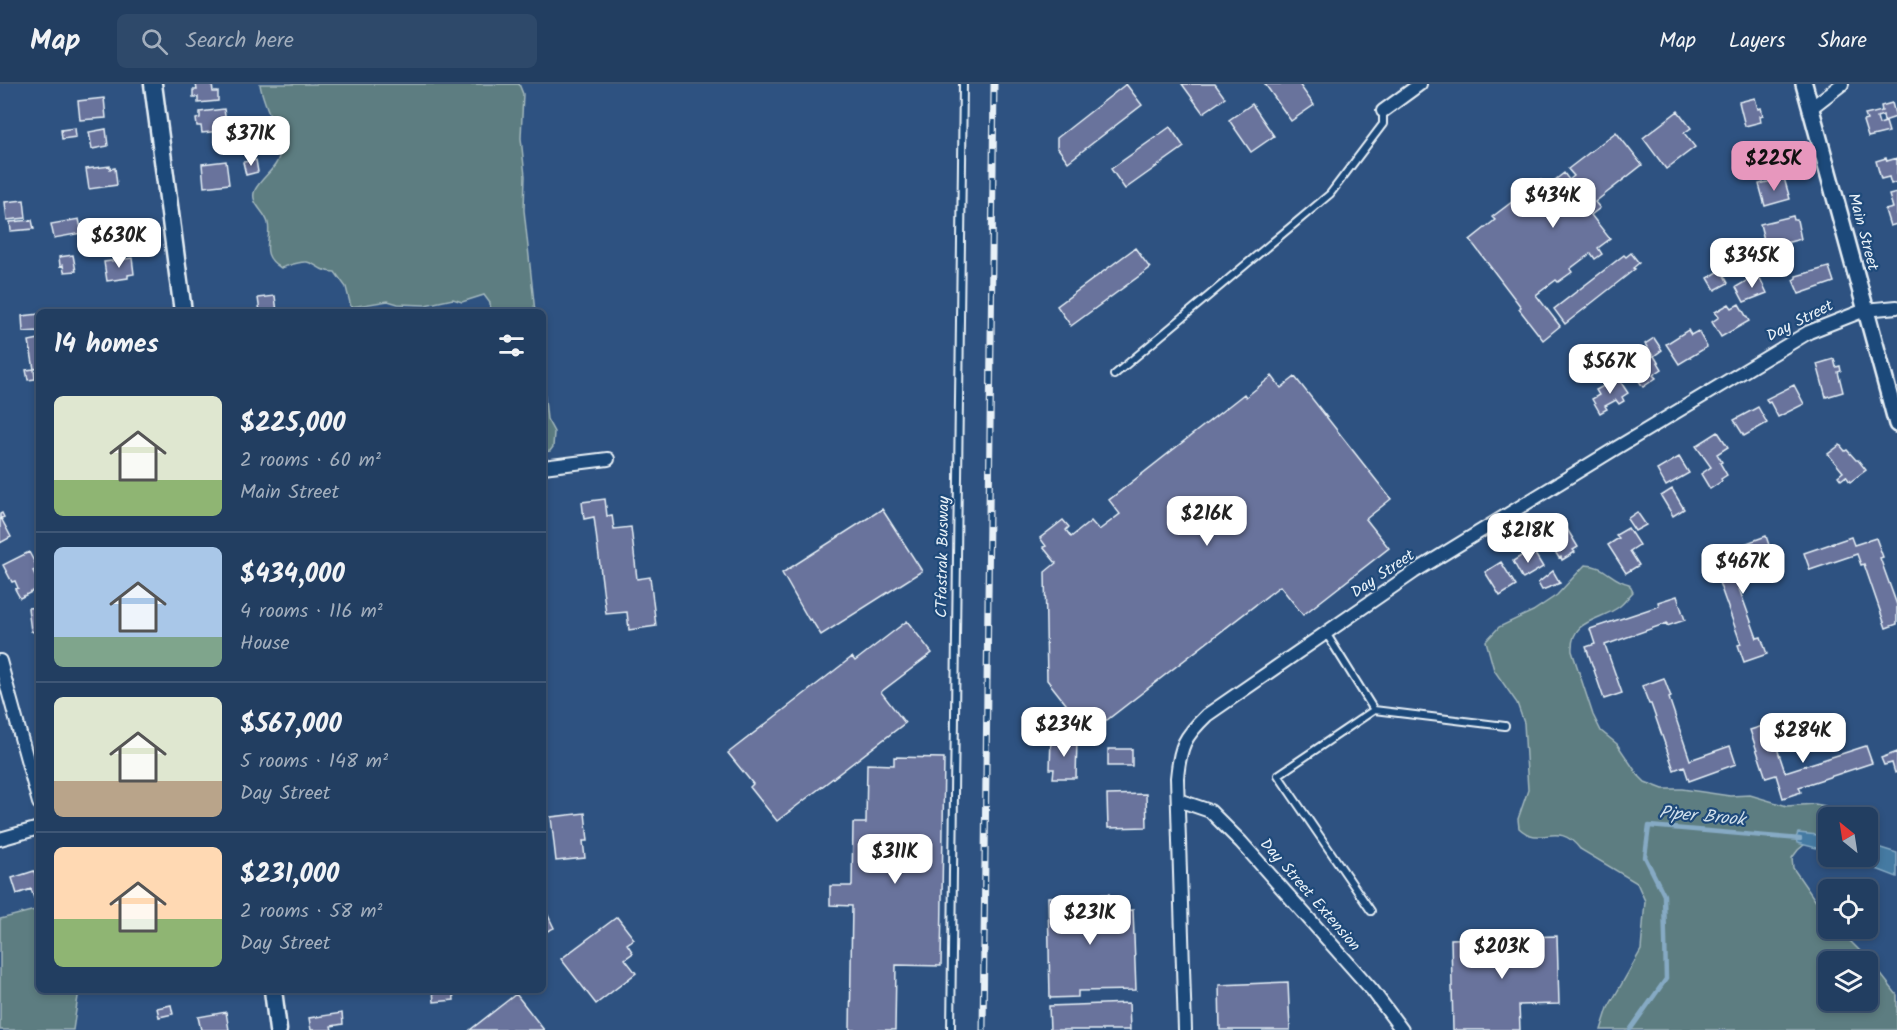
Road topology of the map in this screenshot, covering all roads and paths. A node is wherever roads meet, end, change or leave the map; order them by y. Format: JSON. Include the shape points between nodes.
{"nodes":[{"id":1,"x":153,"y":84,"type":"edge"},
{"id":2,"x":963,"y":84,"type":"edge"},
{"id":3,"x":1420,"y":84,"type":"edge"},
{"id":4,"x":1804,"y":84,"type":"edge"},
{"id":5,"x":1842,"y":84,"type":"edge"},
{"id":6,"x":1811,"y":108,"type":"junction"},
{"id":7,"x":1383,"y":111,"type":"joint"},
{"id":8,"x":1897,"y":307,"type":"edge"},
{"id":9,"x":183,"y":309,"type":"edge"},
{"id":10,"x":1865,"y":310,"type":"junction"},
{"id":11,"x":1114,"y":375,"type":"dead end"},
{"id":12,"x":1897,"y":424,"type":"edge"},
{"id":13,"x":608,"y":459,"type":"dead end"},
{"id":14,"x":546,"y":467,"type":"edge"},
{"id":15,"x":1326,"y":633,"type":"junction"},
{"id":16,"x":0,"y":661,"type":"edge"},
{"id":17,"x":1374,"y":710,"type":"junction"},
{"id":18,"x":1505,"y":726,"type":"dead end"},
{"id":19,"x":36,"y":791,"type":"edge"},
{"id":20,"x":1178,"y":800,"type":"junction"},
{"id":21,"x":36,"y":829,"type":"edge"},
{"id":22,"x":0,"y":839,"type":"edge"},
{"id":23,"x":1371,"y":911,"type":"dead end"},
{"id":24,"x":273,"y":993,"type":"edge"},
{"id":25,"x":278,"y":1030,"type":"edge"},
{"id":26,"x":951,"y":1030,"type":"edge"},
{"id":27,"x":1185,"y":1030,"type":"edge"},
{"id":28,"x":1402,"y":1030,"type":"edge"}],
"edges":[{"from":1,"to":9,"type":"main road"},
{"from":2,"to":26,"type":"lane","name":"CTfastrak Busway"},
{"from":3,"to":7,"type":"street"},
{"from":4,"to":6,"type":"street","name":"Main Street"},
{"from":5,"to":6,"type":"street"},
{"from":6,"to":10,"type":"street","name":"Main Street"},
{"from":7,"to":11,"type":"lane","via":[[1383,124],[1330,194]]},
{"from":8,"to":10,"type":"street","name":"Day Street"},
{"from":10,"to":12,"type":"street","name":"Main Street"},
{"from":10,"to":15,"type":"street","name":"Day Street","via":[[1799,337],[1414,573]]},
{"from":13,"to":14,"type":"street"},
{"from":15,"to":17,"type":"lane"},
{"from":15,"to":20,"type":"street","name":"Day Street","via":[[1207,715],[1190,732],[1179,756]]},
{"from":16,"to":19,"type":"street"},
{"from":17,"to":18,"type":"lane"},
{"from":17,"to":23,"type":"lane","via":[[1278,775]]},
{"from":20,"to":27,"type":"street","name":"Day Street"},
{"from":20,"to":28,"type":"street","name":"Day Street Extension","via":[[1209,812],[1241,842]]},
{"from":21,"to":22,"type":"street"},
{"from":24,"to":25,"type":"main road"}]}
